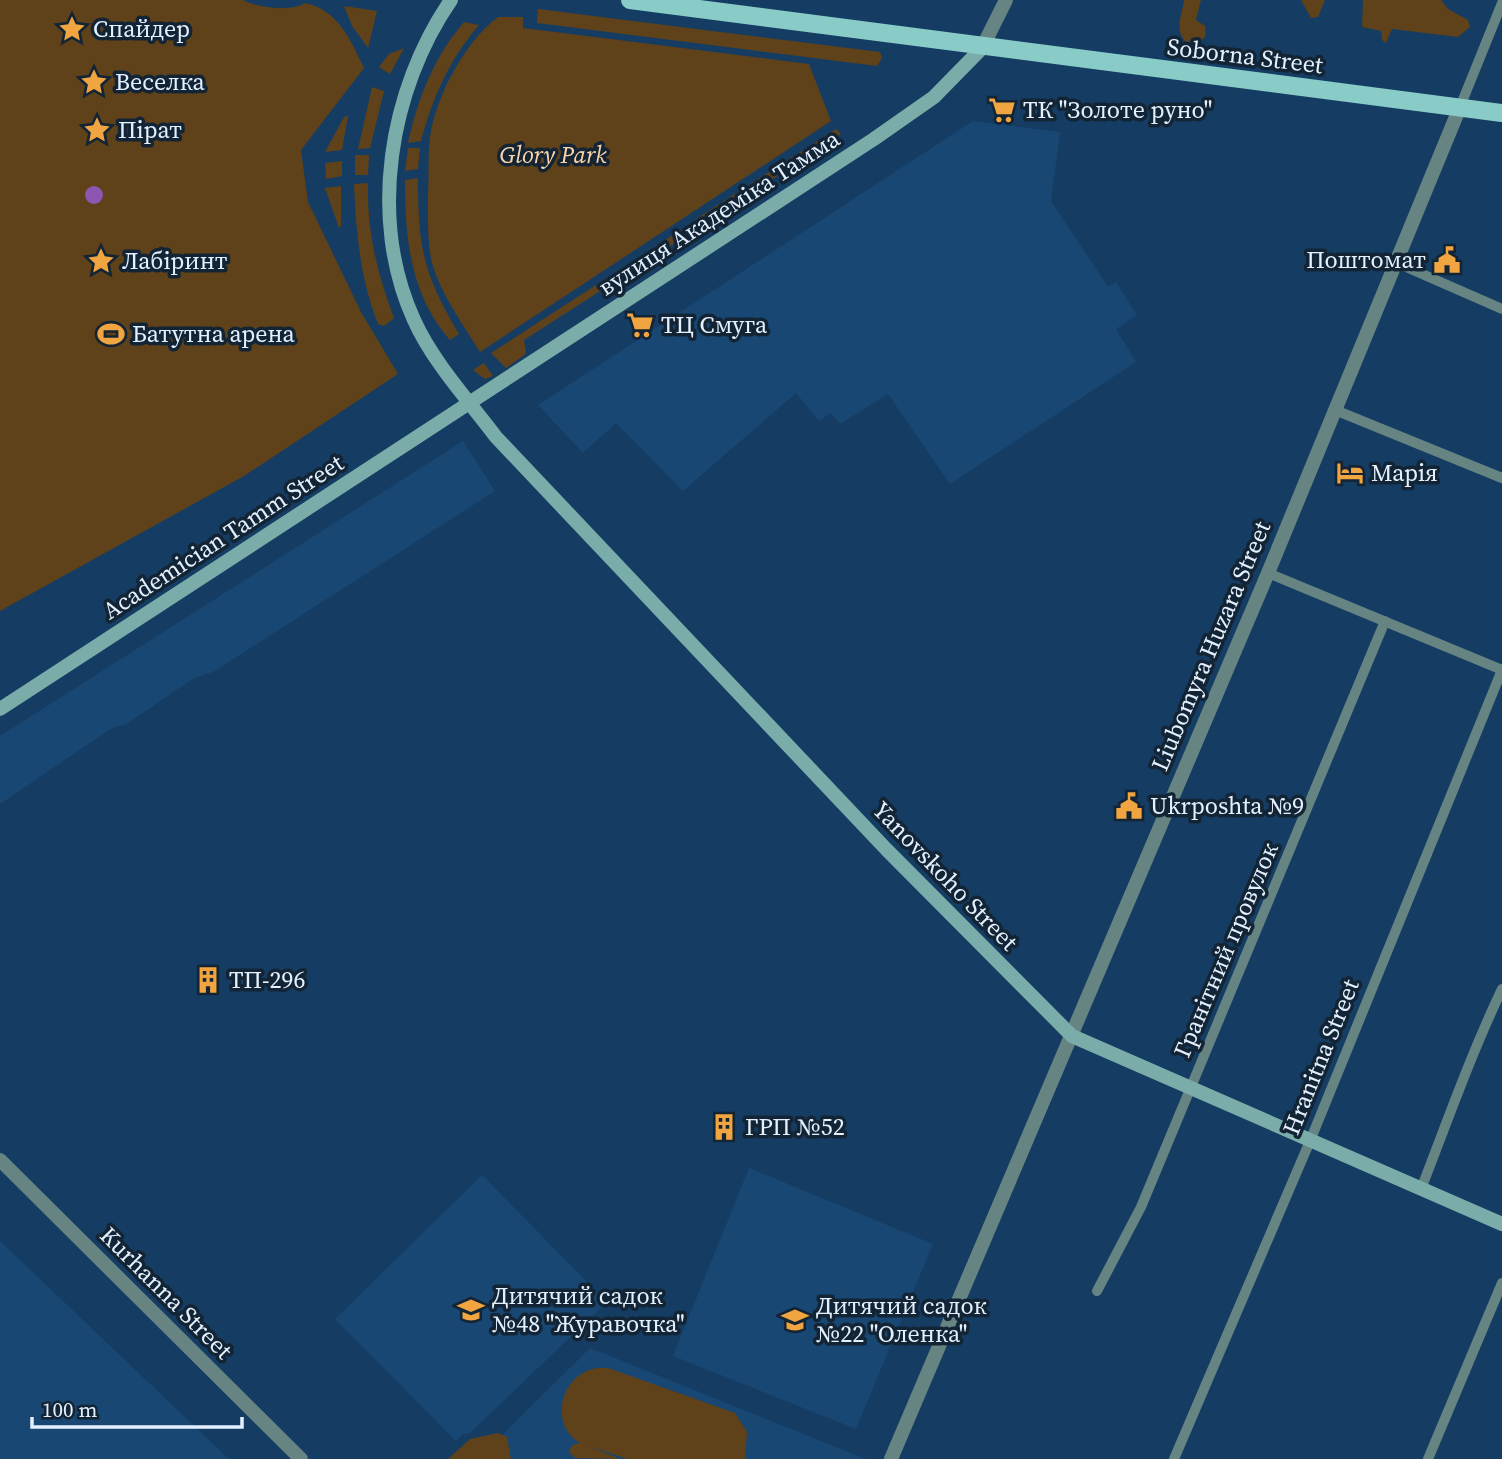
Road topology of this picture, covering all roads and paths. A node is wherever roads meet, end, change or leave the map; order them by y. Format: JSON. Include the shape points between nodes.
{"nodes":[{"id":1,"x":451,"y":0,"type":"edge"},
{"id":2,"x":630,"y":0,"type":"edge"},
{"id":3,"x":1006,"y":0,"type":"edge"},
{"id":4,"x":1502,"y":4,"type":"edge"},
{"id":5,"x":982,"y":48,"type":"junction"},
{"id":6,"x":1460,"y":107,"type":"junction"},
{"id":7,"x":1502,"y":113,"type":"edge"},
{"id":8,"x":1397,"y":263,"type":"junction"},
{"id":9,"x":1502,"y":309,"type":"edge"},
{"id":10,"x":469,"y":401,"type":"junction"},
{"id":11,"x":1335,"y":410,"type":"junction"},
{"id":12,"x":1502,"y":478,"type":"edge"},
{"id":13,"x":1268,"y":573,"type":"junction"},
{"id":14,"x":1385,"y":621,"type":"junction"},
{"id":15,"x":1502,"y":670,"type":"edge"},
{"id":16,"x":0,"y":709,"type":"edge"},
{"id":17,"x":1502,"y":989,"type":"edge"},
{"id":18,"x":1072,"y":1036,"type":"junction"},
{"id":19,"x":1191,"y":1089,"type":"junction"},
{"id":20,"x":1310,"y":1141,"type":"junction"},
{"id":21,"x":0,"y":1160,"type":"edge"},
{"id":22,"x":1421,"y":1189,"type":"junction"},
{"id":23,"x":1502,"y":1224,"type":"edge"},
{"id":24,"x":1502,"y":1283,"type":"edge"},
{"id":25,"x":1097,"y":1291,"type":"dead end"},
{"id":26,"x":301,"y":1459,"type":"edge"},
{"id":27,"x":892,"y":1459,"type":"edge"},
{"id":28,"x":1174,"y":1459,"type":"edge"},
{"id":29,"x":1428,"y":1459,"type":"edge"}],
"edges":[{"from":1,"to":10,"type":"main road","name":"Yanovskoho Street","via":[[427,44],[398,123],[390,160],[389,207],[395,256],[415,322]]},
{"from":2,"to":5,"type":"main road","name":"Soborna Street"},
{"from":3,"to":5,"type":"street"},
{"from":4,"to":6,"type":"street","name":"Liubomyra Huzara Street"},
{"from":5,"to":6,"type":"main road","name":"Soborna Street"},
{"from":5,"to":10,"type":"main road","name":"вулиця Академіка Тамма","via":[[934,97],[874,139]]},
{"from":6,"to":7,"type":"main road","name":"Soborna Street"},
{"from":6,"to":8,"type":"street","name":"Liubomyra Huzara Street"},
{"from":8,"to":9,"type":"street"},
{"from":8,"to":11,"type":"street","name":"Liubomyra Huzara Street"},
{"from":10,"to":16,"type":"main road","name":"Academician Tamm Street"},
{"from":10,"to":18,"type":"main road","name":"Yanovskoho Street","via":[[505,447],[886,849]]},
{"from":11,"to":12,"type":"street"},
{"from":11,"to":13,"type":"street","name":"Liubomyra Huzara Street"},
{"from":13,"to":14,"type":"street"},
{"from":13,"to":18,"type":"street","name":"Liubomyra Huzara Street"},
{"from":14,"to":15,"type":"street"},
{"from":14,"to":19,"type":"street","name":"Гранітний провулок"},
{"from":15,"to":20,"type":"street","name":"Hranitna Street"},
{"from":17,"to":22,"type":"street","via":[[1471,1055]]},
{"from":18,"to":19,"type":"main road","name":"Yanovskoho Street"},
{"from":18,"to":27,"type":"street","name":"Liubomyra Huzara Street"},
{"from":19,"to":20,"type":"main road","name":"Yanovskoho Street"},
{"from":19,"to":25,"type":"street","name":"Гранітний провулок","via":[[1141,1207]]},
{"from":20,"to":22,"type":"main road","name":"Yanovskoho Street"},
{"from":20,"to":28,"type":"street","name":"Hranitna Street"},
{"from":21,"to":26,"type":"street","name":"Kurhanna Street"},
{"from":22,"to":23,"type":"main road","name":"Yanovskoho Street"},
{"from":24,"to":29,"type":"street"}]}
